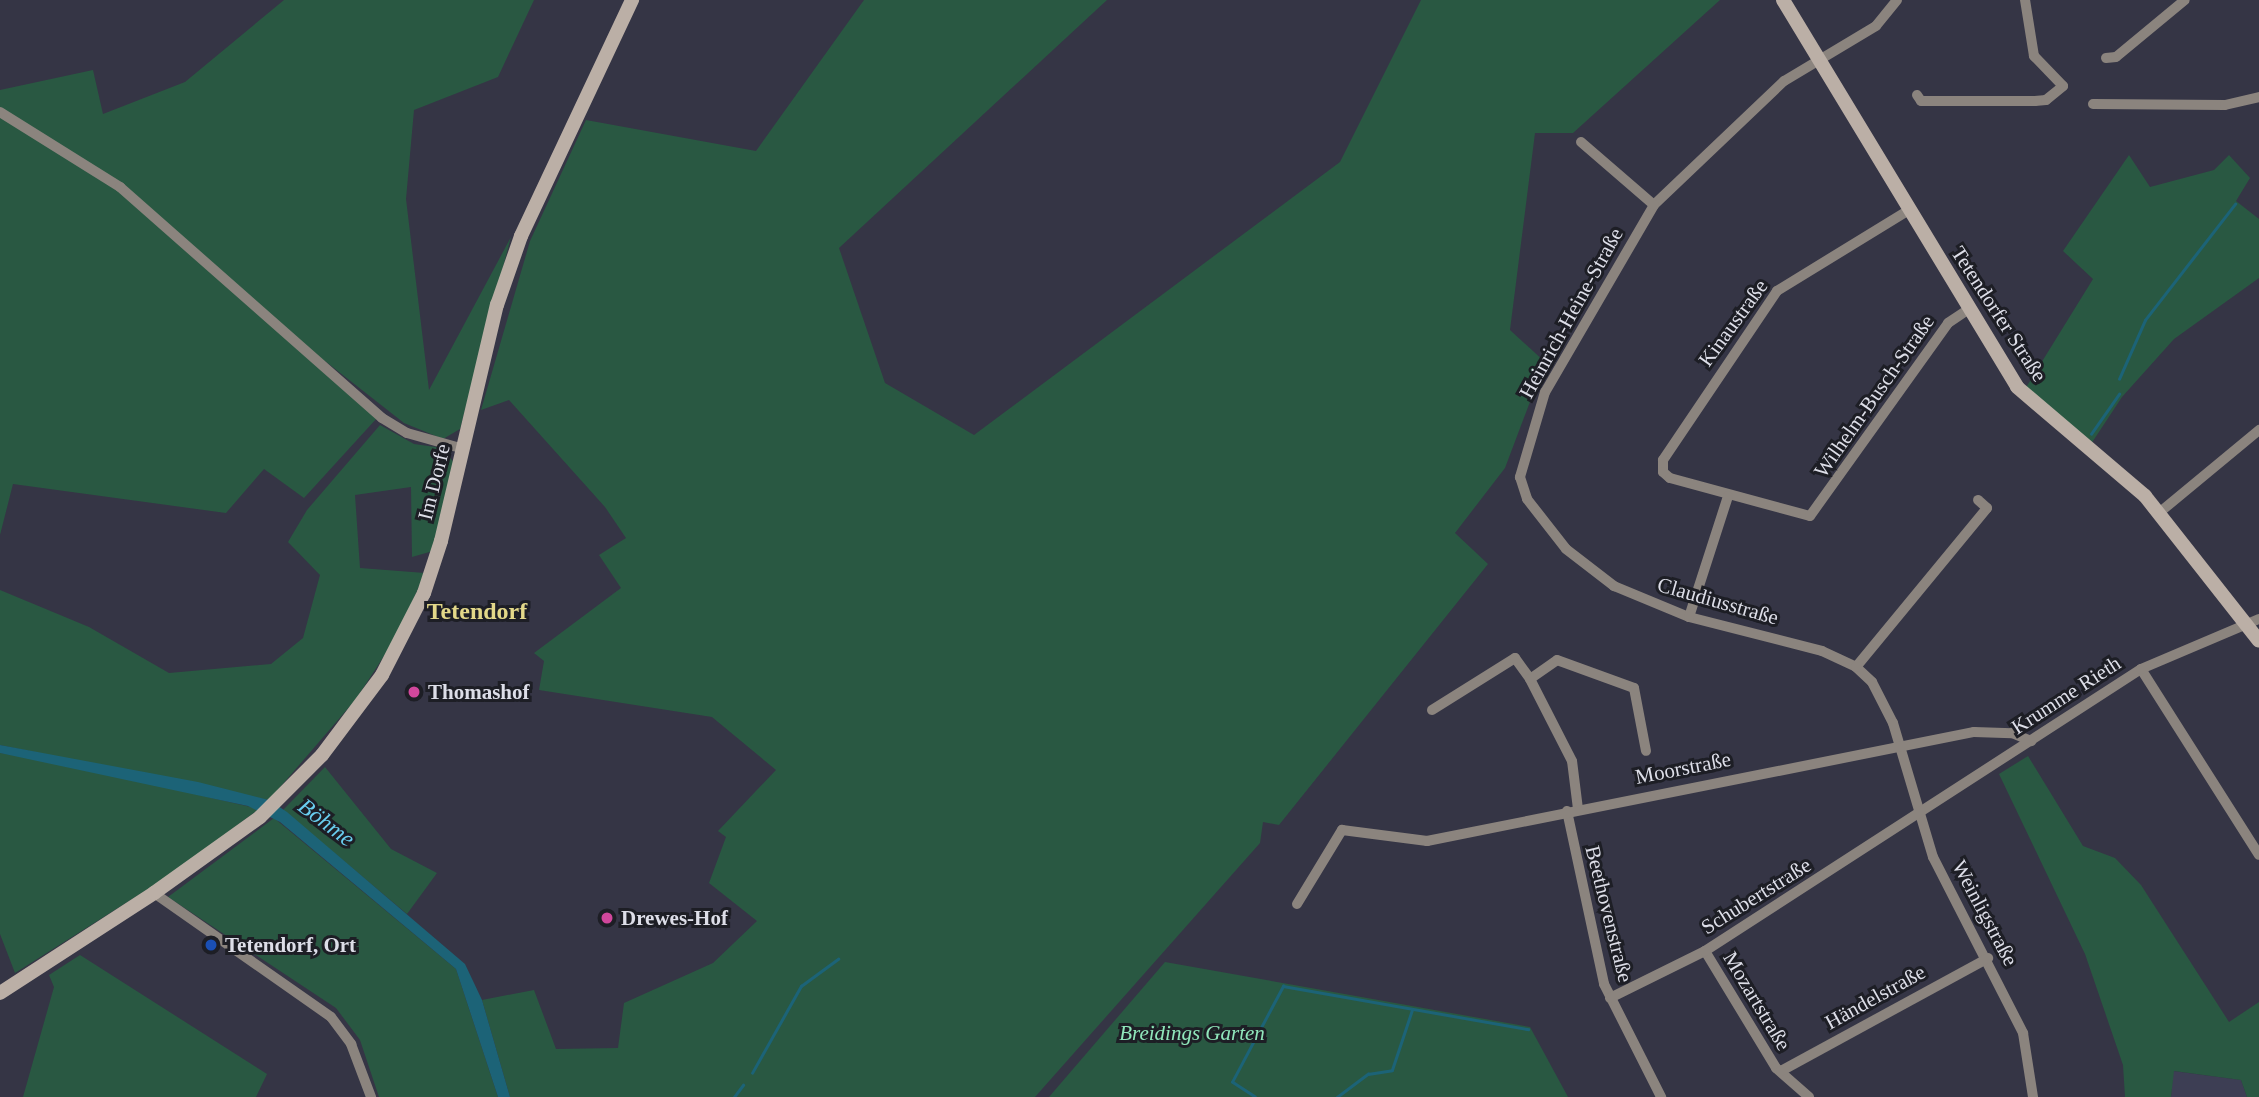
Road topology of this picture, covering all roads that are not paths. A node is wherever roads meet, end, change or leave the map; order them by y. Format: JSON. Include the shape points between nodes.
{"nodes":[{"id":1,"x":632,"y":0,"type":"edge"},
{"id":2,"x":1783,"y":0,"type":"edge"},
{"id":3,"x":1897,"y":0,"type":"edge"},
{"id":4,"x":2025,"y":0,"type":"edge"},
{"id":5,"x":2185,"y":0,"type":"edge"},
{"id":6,"x":2106,"y":58,"type":"dead end"},
{"id":7,"x":1819,"y":60,"type":"junction"},
{"id":8,"x":1917,"y":94,"type":"dead end"},
{"id":9,"x":2259,"y":97,"type":"edge"},
{"id":10,"x":2093,"y":104,"type":"dead end"},
{"id":11,"x":0,"y":112,"type":"edge"},
{"id":12,"x":1581,"y":142,"type":"dead end"},
{"id":13,"x":1654,"y":205,"type":"junction"},
{"id":14,"x":1909,"y":210,"type":"junction"},
{"id":15,"x":1969,"y":309,"type":"junction"},
{"id":16,"x":2259,"y":430,"type":"edge"},
{"id":17,"x":1526,"y":443,"type":"joint"},
{"id":18,"x":464,"y":449,"type":"junction"},
{"id":19,"x":1728,"y":496,"type":"junction"},
{"id":20,"x":1978,"y":500,"type":"dead end"},
{"id":21,"x":2160,"y":512,"type":"junction"},
{"id":22,"x":1689,"y":617,"type":"junction"},
{"id":23,"x":2254,"y":624,"type":"edge"},
{"id":24,"x":2259,"y":641,"type":"edge"},
{"id":25,"x":1856,"y":667,"type":"junction"},
{"id":26,"x":2141,"y":669,"type":"junction"},
{"id":27,"x":1530,"y":679,"type":"junction"},
{"id":28,"x":1432,"y":710,"type":"dead end"},
{"id":29,"x":2031,"y":741,"type":"junction"},
{"id":30,"x":1900,"y":747,"type":"junction"},
{"id":31,"x":1646,"y":751,"type":"dead end"},
{"id":32,"x":1572,"y":810,"type":"junction"},
{"id":33,"x":1917,"y":817,"type":"junction"},
{"id":34,"x":2259,"y":855,"type":"edge"},
{"id":35,"x":155,"y":893,"type":"junction"},
{"id":36,"x":1297,"y":904,"type":"dead end"},
{"id":37,"x":1704,"y":951,"type":"junction"},
{"id":38,"x":1988,"y":958,"type":"junction"},
{"id":39,"x":0,"y":993,"type":"edge"},
{"id":40,"x":1610,"y":998,"type":"junction"},
{"id":41,"x":1781,"y":1071,"type":"junction"},
{"id":42,"x":2029,"y":1096,"type":"edge"},
{"id":43,"x":371,"y":1097,"type":"edge"},
{"id":44,"x":1661,"y":1097,"type":"edge"},
{"id":45,"x":1809,"y":1097,"type":"edge"}],
"edges":[{"from":1,"to":18,"type":"street","name":"Im Dorfe","via":[[521,236],[497,305]]},
{"from":2,"to":7,"type":"street","name":"Tetendorfer Straße"},
{"from":3,"to":7,"type":"street","name":"Heinrich-Heine-Straße","via":[[1876,26]]},
{"from":4,"to":8,"type":"street","via":[[2034,56],[2063,86],[2046,100],[2035,101],[1921,101]]},
{"from":5,"to":6,"type":"street","via":[[2116,57]]},
{"from":7,"to":13,"type":"street","name":"Heinrich-Heine-Straße","via":[[1784,81]]},
{"from":7,"to":14,"type":"street","name":"Tetendorfer Straße"},
{"from":9,"to":10,"type":"street","via":[[2225,105]]},
{"from":11,"to":18,"type":"street","via":[[120,187],[382,418],[407,433]]},
{"from":12,"to":13,"type":"street"},
{"from":13,"to":17,"type":"street","name":"Heinrich-Heine-Straße","via":[[1545,392]]},
{"from":14,"to":15,"type":"street","name":"Tetendorfer Straße"},
{"from":14,"to":19,"type":"street","name":"Kinaustraße","via":[[1777,291],[1663,460],[1663,472]]},
{"from":15,"to":19,"type":"street","name":"Wilhelm-Busch-Straße","via":[[1945,326],[1816,512],[1801,516]]},
{"from":15,"to":21,"type":"street","name":"Tetendorfer Straße","via":[[2028,399]]},
{"from":16,"to":21,"type":"street"},
{"from":17,"to":22,"type":"street","name":"Claudiusstraße","via":[[1522,488],[1566,549],[1614,586]]},
{"from":18,"to":35,"type":"street","name":"Im Dorfe","via":[[433,567],[403,638],[363,704],[281,798]]},
{"from":19,"to":22,"type":"street"},
{"from":20,"to":25,"type":"street","via":[[1987,508]]},
{"from":21,"to":23,"type":"street","name":"Tetendorfer Straße"},
{"from":22,"to":25,"type":"street","name":"Claudiusstraße","via":[[1822,651]]},
{"from":23,"to":24,"type":"street","name":"Tetendorfer Straße"},
{"from":23,"to":26,"type":"street","name":"Krumme Rieth"},
{"from":25,"to":30,"type":"street","name":"Claudiusstraße","via":[[1883,698]]},
{"from":26,"to":29,"type":"street","name":"Krumme Rieth"},
{"from":26,"to":34,"type":"street"},
{"from":27,"to":28,"type":"street","via":[[1515,658]]},
{"from":27,"to":31,"type":"street","via":[[1557,660],[1634,688]]},
{"from":27,"to":32,"type":"street","name":"Beethovenstraße","via":[[1572,761]]},
{"from":29,"to":30,"type":"street","name":"Moorstraße","via":[[1980,732]]},
{"from":29,"to":33,"type":"street","name":"Krumme Rieth"},
{"from":30,"to":32,"type":"street","name":"Moorstraße"},
{"from":30,"to":33,"type":"street","name":"Weinligstraße"},
{"from":32,"to":36,"type":"street","name":"Moorstraße","via":[[1427,841],[1342,830]]},
{"from":32,"to":40,"type":"street","name":"Beethovenstraße"},
{"from":33,"to":37,"type":"street","name":"Schubertstraße"},
{"from":33,"to":38,"type":"street","name":"Weinligstraße"},
{"from":35,"to":39,"type":"street","name":"Im Dorfe"},
{"from":35,"to":43,"type":"street","via":[[331,1017],[351,1044]]},
{"from":37,"to":40,"type":"street","name":"Schubertstraße"},
{"from":37,"to":41,"type":"street","name":"Mozartstraße"},
{"from":38,"to":41,"type":"street","name":"Händelstraße"},
{"from":38,"to":42,"type":"street","name":"Weinligstraße","via":[[2023,1033]]},
{"from":40,"to":44,"type":"street","name":"Beethovenstraße"},
{"from":41,"to":45,"type":"street","name":"Mozartstraße"}]}
